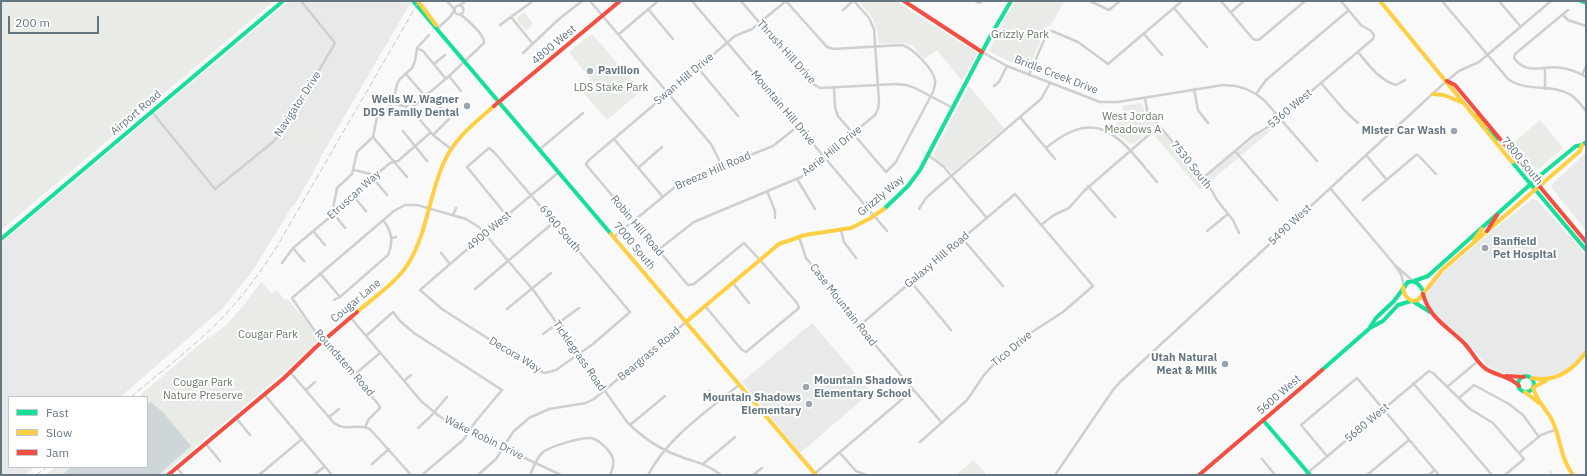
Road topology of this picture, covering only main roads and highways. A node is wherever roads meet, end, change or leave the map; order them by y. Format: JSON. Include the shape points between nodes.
{"nodes":[{"id":1,"x":284,"y":1,"type":"edge"},
{"id":2,"x":413,"y":1,"type":"edge"},
{"id":3,"x":418,"y":1,"type":"edge"},
{"id":4,"x":620,"y":1,"type":"edge"},
{"id":5,"x":904,"y":1,"type":"edge"},
{"id":6,"x":1011,"y":1,"type":"edge"},
{"id":7,"x":1380,"y":1,"type":"edge"},
{"id":8,"x":1581,"y":1,"type":"edge"},
{"id":9,"x":1586,"y":3,"type":"edge"},
{"id":10,"x":438,"y":28,"type":"junction"},
{"id":11,"x":982,"y":52,"type":"junction"},
{"id":12,"x":1447,"y":81,"type":"junction"},
{"id":13,"x":1433,"y":94,"type":"road end"},
{"id":14,"x":500,"y":102,"type":"junction"},
{"id":15,"x":1462,"y":103,"type":"junction"},
{"id":16,"x":1471,"y":113,"type":"junction"},
{"id":17,"x":1489,"y":125,"type":"junction"},
{"id":18,"x":1484,"y":129,"type":"junction"},
{"id":19,"x":1504,"y":143,"type":"junction"},
{"id":20,"x":1584,"y":143,"type":"edge"},
{"id":21,"x":1535,"y":180,"type":"junction"},
{"id":22,"x":1530,"y":184,"type":"junction"},
{"id":23,"x":1541,"y":186,"type":"junction"},
{"id":24,"x":1535,"y":191,"type":"junction"},
{"id":25,"x":1497,"y":214,"type":"junction"},
{"id":26,"x":1484,"y":226,"type":"junction"},
{"id":27,"x":1487,"y":231,"type":"junction"},
{"id":28,"x":1,"y":239,"type":"edge"},
{"id":29,"x":1585,"y":243,"type":"edge"},
{"id":30,"x":1472,"y":245,"type":"junction"},
{"id":31,"x":1586,"y":250,"type":"edge"},
{"id":32,"x":1414,"y":281,"type":"junction"},
{"id":33,"x":1403,"y":287,"type":"junction"},
{"id":34,"x":1423,"y":293,"type":"junction"},
{"id":35,"x":1412,"y":301,"type":"junction"},
{"id":36,"x":1430,"y":312,"type":"junction"},
{"id":37,"x":686,"y":322,"type":"junction"},
{"id":38,"x":1370,"y":328,"type":"junction"},
{"id":39,"x":1586,"y":352,"type":"edge"},
{"id":40,"x":1506,"y":376,"type":"junction"},
{"id":41,"x":1524,"y":377,"type":"junction"},
{"id":42,"x":1532,"y":378,"type":"junction"},
{"id":43,"x":1552,"y":378,"type":"junction"},
{"id":44,"x":1519,"y":386,"type":"junction"},
{"id":45,"x":1533,"y":387,"type":"junction"},
{"id":46,"x":1523,"y":391,"type":"junction"},
{"id":47,"x":1542,"y":405,"type":"junction"},
{"id":48,"x":1263,"y":420,"type":"junction"},
{"id":49,"x":1307,"y":474,"type":"edge"},
{"id":50,"x":1572,"y":474,"type":"edge"},
{"id":51,"x":168,"y":475,"type":"edge"},
{"id":52,"x":815,"y":475,"type":"edge"},
{"id":53,"x":1199,"y":475,"type":"edge"}],
"edges":[{"from":1,"to":28,"type":"main road","name":"Airport Road"},
{"from":2,"to":10,"type":"main road","name":"7000 South"},
{"from":3,"to":10,"type":"main road","name":"7000 South"},
{"from":4,"to":14,"type":"main road","name":"4800 West"},
{"from":5,"to":11,"type":"main road","name":"Bridle Creek Drive"},
{"from":6,"to":11,"type":"main road","name":"Grizzly Way"},
{"from":7,"to":12,"type":"main road","name":"7800 South"},
{"from":8,"to":9,"type":"main road"},
{"from":10,"to":14,"type":"main road","name":"7000 South"},
{"from":11,"to":37,"type":"main road","name":"Grizzly Way","via":[[912,182],[862,224],[784,242]]},
{"from":12,"to":15,"type":"main road","name":"7800 South"},
{"from":12,"to":17,"type":"main road","name":"7800 South","via":[[1455,85]]},
{"from":13,"to":15,"type":"main road","via":[[1444,95]]},
{"from":14,"to":37,"type":"main road","name":"7000 South"},
{"from":14,"to":51,"type":"main road","name":"Cougar Lane","via":[[468,129],[451,149],[441,170],[418,247],[408,265],[394,281]]},
{"from":15,"to":16,"type":"main road","name":"7800 South"},
{"from":16,"to":17,"type":"main road"},
{"from":16,"to":18,"type":"main road","name":"7800 South"},
{"from":17,"to":19,"type":"main road","name":"7800 South"},
{"from":18,"to":19,"type":"main road","via":[[1489,130]]},
{"from":18,"to":22,"type":"main road","name":"7800 South"},
{"from":19,"to":21,"type":"main road","name":"7800 South"},
{"from":20,"to":21,"type":"main road","via":[[1576,146]]},
{"from":20,"to":23,"type":"main road","via":[[1580,151]]},
{"from":21,"to":22,"type":"main road"},
{"from":21,"to":23,"type":"main road","name":"7800 South"},
{"from":22,"to":24,"type":"main road","name":"7800 South"},
{"from":22,"to":25,"type":"main road"},
{"from":23,"to":24,"type":"main road"},
{"from":23,"to":29,"type":"main road","name":"7800 South"},
{"from":24,"to":27,"type":"main road"},
{"from":24,"to":29,"type":"main road","name":"7800 South"},
{"from":25,"to":26,"type":"main road"},
{"from":25,"to":27,"type":"main road"},
{"from":26,"to":30,"type":"main road"},
{"from":26,"to":32,"type":"main road","via":[[1429,276]]},
{"from":27,"to":30,"type":"main road"},
{"from":29,"to":31,"type":"main road","name":"7800 South"},
{"from":30,"to":34,"type":"main road","via":[[1442,270]]},
{"from":32,"to":33,"type":"main road"},
{"from":32,"to":34,"type":"main road","via":[[1420,285]]},
{"from":33,"to":35,"type":"main road","via":[[1405,296]]},
{"from":33,"to":38,"type":"main road","name":"5600 West"},
{"from":34,"to":35,"type":"main road","via":[[1419,299]]},
{"from":34,"to":36,"type":"main road"},
{"from":35,"to":36,"type":"main road"},
{"from":35,"to":38,"type":"main road","name":"5600 West","via":[[1399,304],[1383,320]]},
{"from":36,"to":40,"type":"main road","via":[[1462,341],[1487,370]]},
{"from":37,"to":52,"type":"main road","name":"7000 South"},
{"from":38,"to":48,"type":"main road","name":"5600 West"},
{"from":39,"to":43,"type":"main road","via":[[1579,363],[1570,370]]},
{"from":40,"to":41,"type":"main road"},
{"from":40,"to":44,"type":"main road"},
{"from":41,"to":42,"type":"main road"},
{"from":41,"to":44,"type":"main road","via":[[1520,380]]},
{"from":42,"to":43,"type":"main road"},
{"from":42,"to":45,"type":"main road"},
{"from":43,"to":45,"type":"main road"},
{"from":44,"to":46,"type":"main road"},
{"from":45,"to":46,"type":"main road","via":[[1529,391]]},
{"from":45,"to":47,"type":"main road"},
{"from":46,"to":47,"type":"main road"},
{"from":47,"to":50,"type":"main road","via":[[1551,419],[1564,461]]},
{"from":48,"to":49,"type":"main road"},
{"from":48,"to":53,"type":"main road","name":"5600 West"}]}
